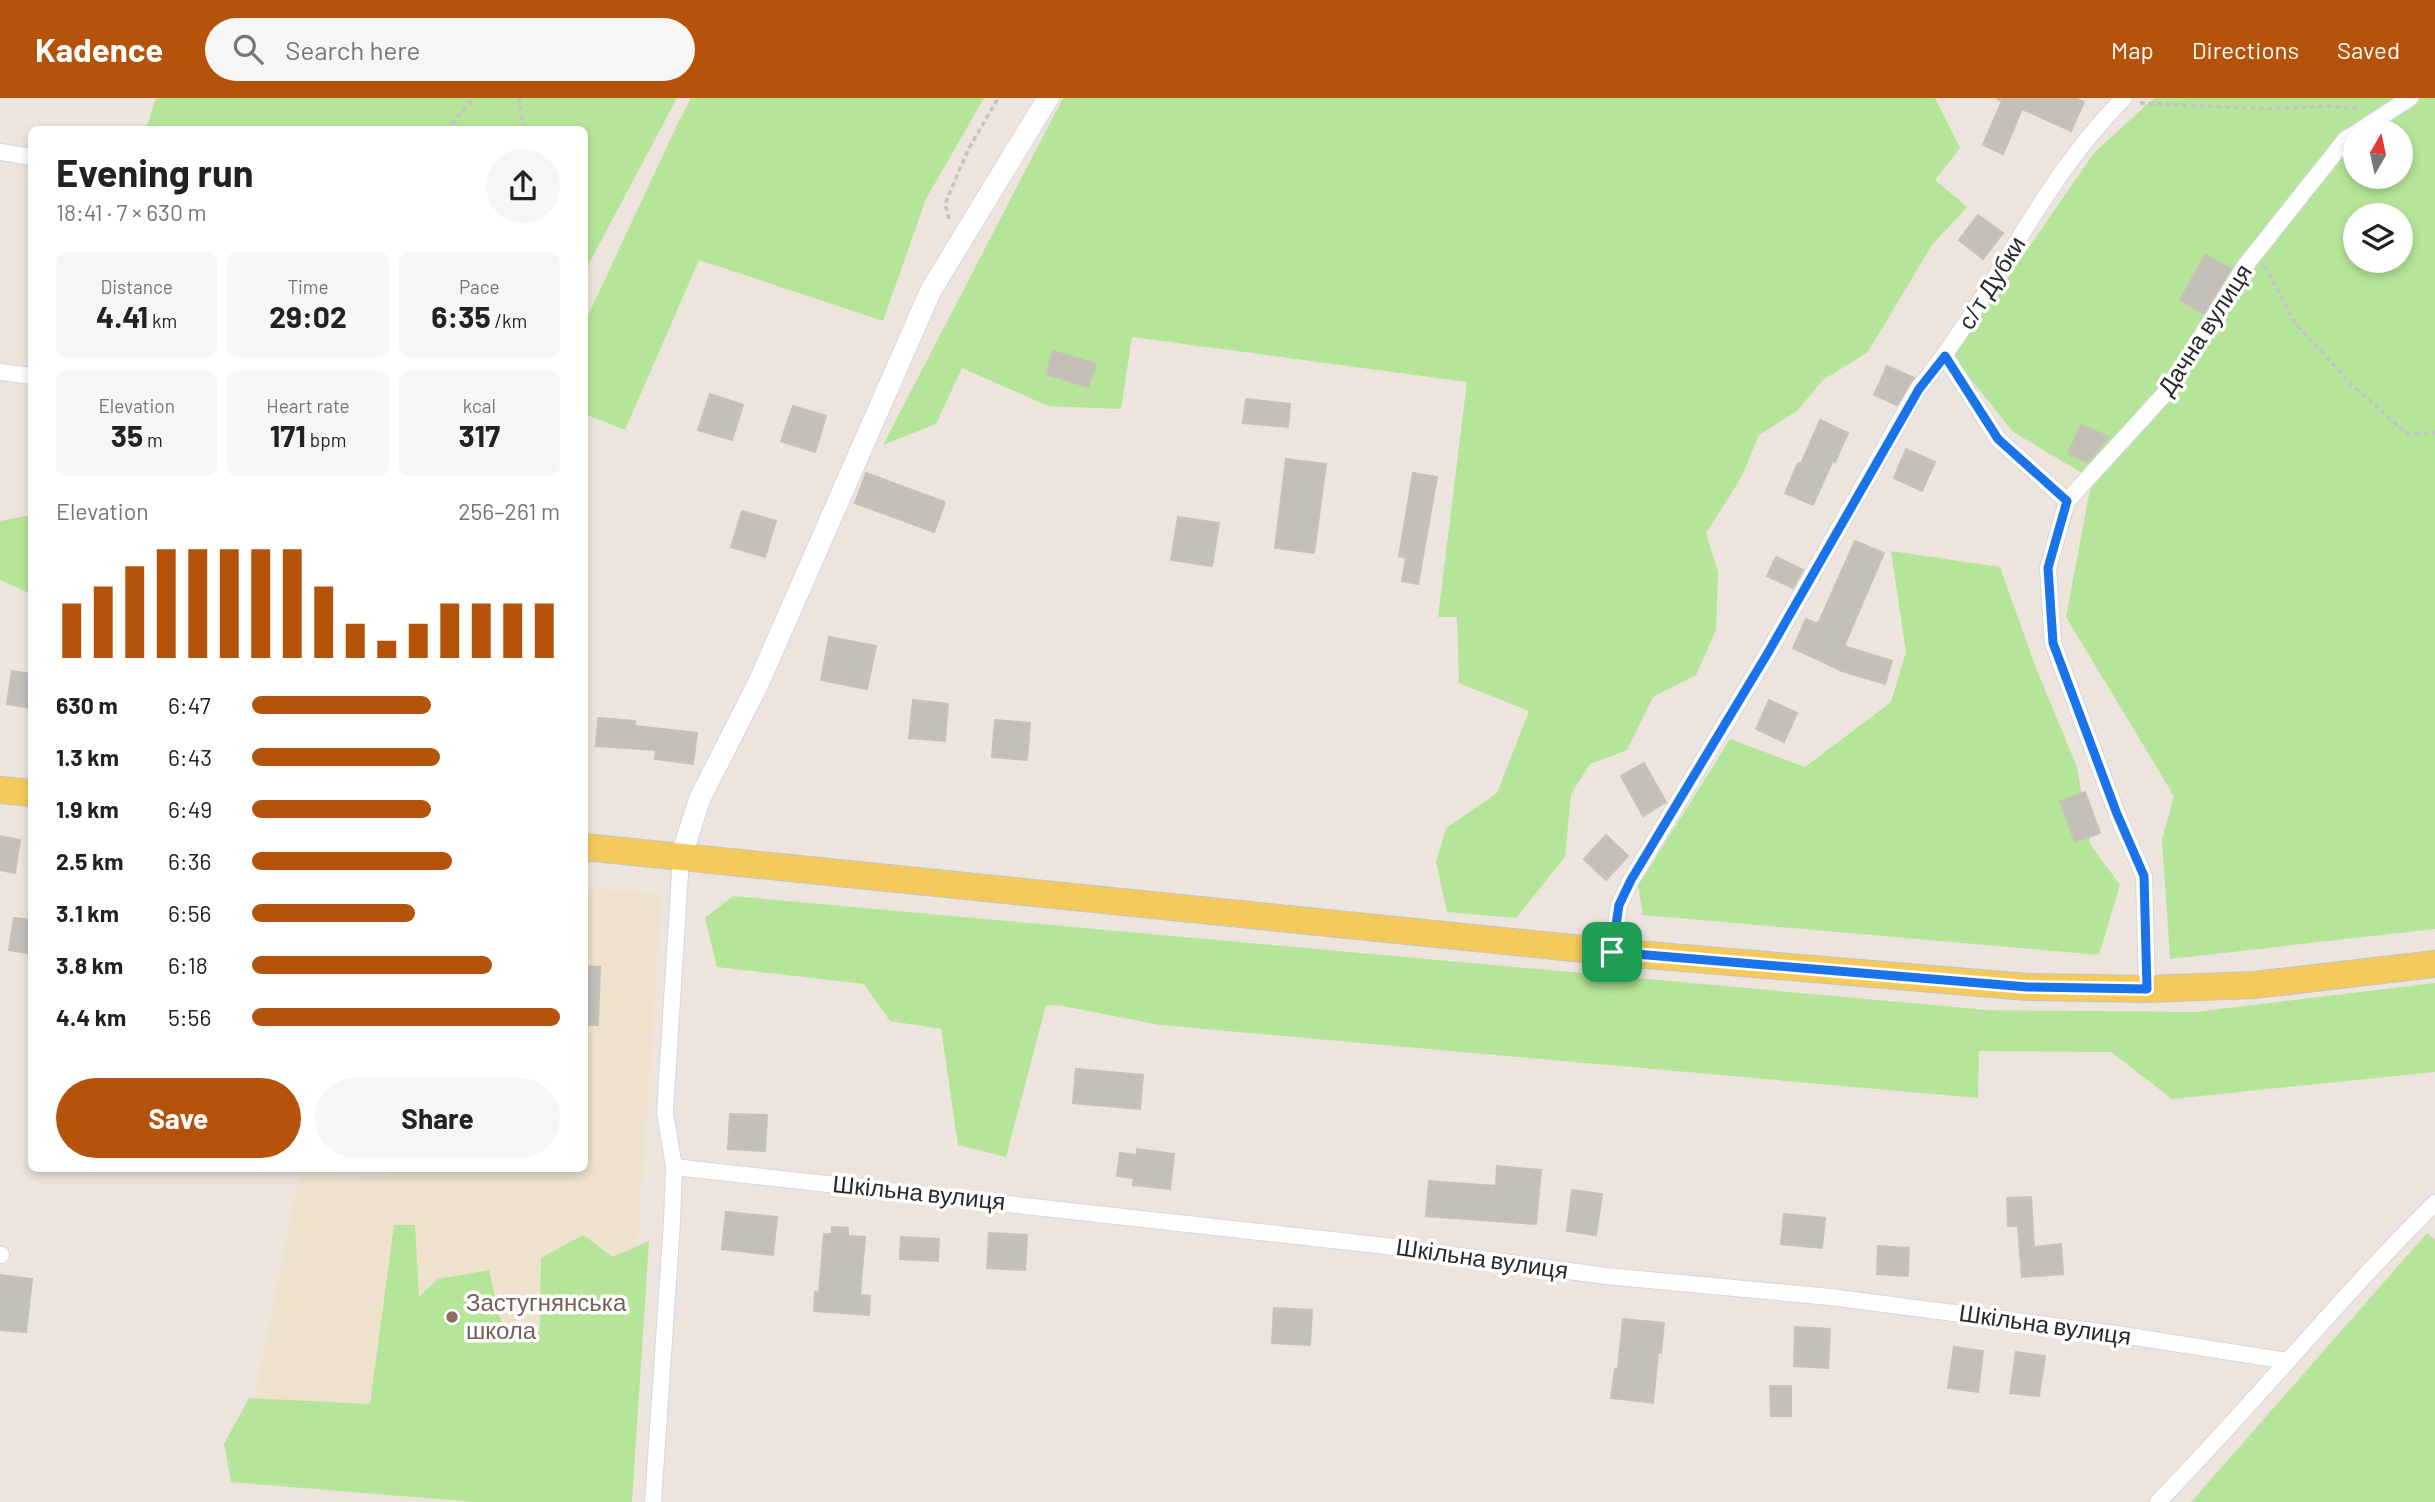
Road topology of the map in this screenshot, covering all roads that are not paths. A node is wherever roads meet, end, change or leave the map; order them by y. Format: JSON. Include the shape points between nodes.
{"nodes":[{"id":1,"x":1048,"y":98,"type":"edge"},
{"id":2,"x":2410,"y":98,"type":"edge"},
{"id":3,"x":2122,"y":100,"type":"edge"},
{"id":4,"x":2378,"y":119,"type":"edge"},
{"id":5,"x":2343,"y":144,"type":"edge"},
{"id":6,"x":0,"y":152,"type":"edge"},
{"id":7,"x":28,"y":156,"type":"edge"},
{"id":8,"x":1945,"y":356,"type":"junction"},
{"id":9,"x":0,"y":372,"type":"edge"},
{"id":10,"x":28,"y":376,"type":"edge"},
{"id":11,"x":2067,"y":501,"type":"junction"},
{"id":12,"x":0,"y":790,"type":"edge"},
{"id":13,"x":28,"y":793,"type":"edge"},
{"id":14,"x":588,"y":847,"type":"edge"},
{"id":15,"x":681,"y":857,"type":"junction"},
{"id":16,"x":1612,"y":952,"type":"junction"},
{"id":17,"x":2435,"y":964,"type":"edge"},
{"id":18,"x":2147,"y":989,"type":"junction"},
{"id":19,"x":674,"y":1167,"type":"junction"},
{"id":20,"x":2435,"y":1203,"type":"edge"},
{"id":21,"x":2288,"y":1362,"type":"junction"},
{"id":22,"x":653,"y":1502,"type":"edge"},
{"id":23,"x":2158,"y":1502,"type":"edge"}],
"edges":[{"from":1,"to":15,"type":"street","via":[[931,290],[758,684],[700,798]]},
{"from":2,"to":4,"type":"street","name":"Дачна вулиця"},
{"from":3,"to":8,"type":"street","name":"с/т Дубки","via":[[2060,174]]},
{"from":5,"to":11,"type":"street","name":"Дачна вулиця","via":[[2245,267],[2170,388]]},
{"from":6,"to":7,"type":"street"},
{"from":8,"to":11,"type":"street","via":[[1998,439]]},
{"from":8,"to":16,"type":"street","name":"с/т Дубки","via":[[1919,389],[1631,880],[1619,905]]},
{"from":9,"to":10,"type":"street"},
{"from":11,"to":18,"type":"street","via":[[2048,568],[2053,643],[2144,876]]},
{"from":12,"to":13,"type":"main road"},
{"from":14,"to":15,"type":"main road"},
{"from":15,"to":16,"type":"main road"},
{"from":15,"to":19,"type":"street","via":[[664,1112]]},
{"from":16,"to":18,"type":"main road","via":[[2013,986]]},
{"from":17,"to":18,"type":"main road","via":[[2254,985]]},
{"from":19,"to":21,"type":"street","name":"Шкільна вулиця","via":[[1386,1246],[1606,1276],[1830,1297],[2116,1334]]},
{"from":19,"to":22,"type":"street"},
{"from":20,"to":21,"type":"street"},
{"from":21,"to":23,"type":"street"}]}
